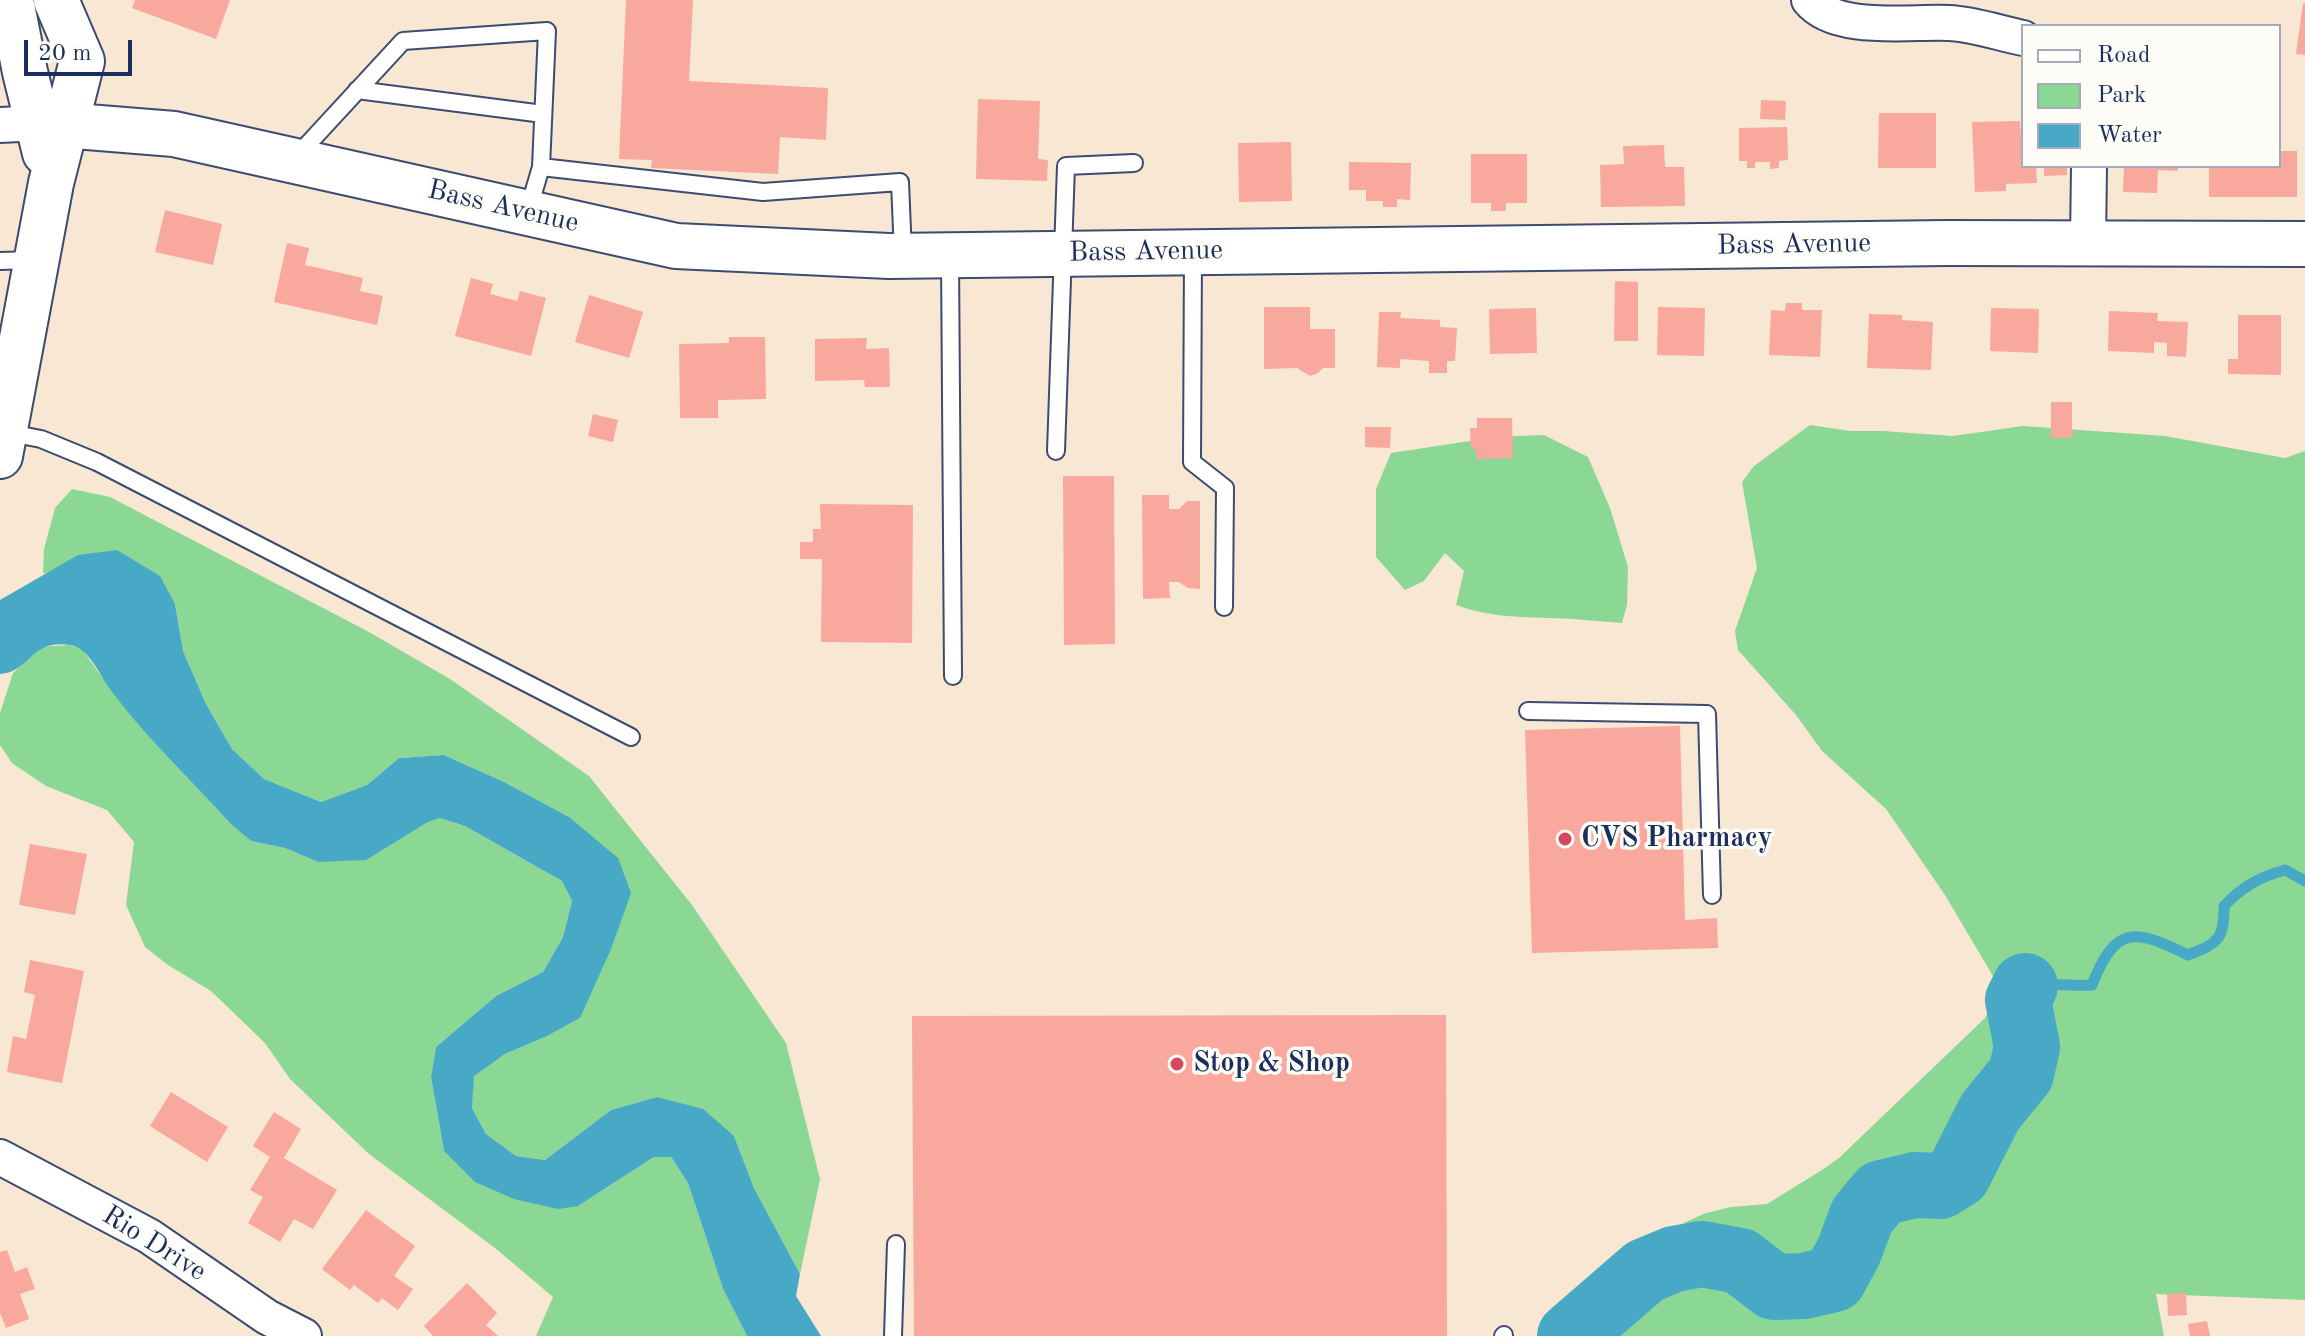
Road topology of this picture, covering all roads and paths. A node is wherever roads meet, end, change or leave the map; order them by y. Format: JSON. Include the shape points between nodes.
{"nodes":[{"id":1,"x":11,"y":0,"type":"edge"},
{"id":2,"x":56,"y":0,"type":"edge"},
{"id":3,"x":1809,"y":0,"type":"edge"},
{"id":4,"x":2021,"y":38,"type":"edge"},
{"id":5,"x":357,"y":90,"type":"junction"},
{"id":6,"x":543,"y":114,"type":"junction"},
{"id":7,"x":35,"y":125,"type":"edge"},
{"id":8,"x":292,"y":161,"type":"junction"},
{"id":9,"x":1134,"y":163,"type":"dead end"},
{"id":10,"x":541,"y":167,"type":"junction"},
{"id":11,"x":2089,"y":168,"type":"edge"},
{"id":12,"x":528,"y":213,"type":"junction"},
{"id":13,"x":2088,"y":243,"type":"junction"},
{"id":14,"x":2305,"y":244,"type":"edge"},
{"id":15,"x":1193,"y":252,"type":"junction"},
{"id":16,"x":1062,"y":253,"type":"junction"},
{"id":17,"x":950,"y":254,"type":"junction"},
{"id":18,"x":904,"y":255,"type":"junction"},
{"id":19,"x":18,"y":260,"type":"edge"},
{"id":20,"x":2,"y":444,"type":"edge"},
{"id":21,"x":1056,"y":451,"type":"dead end"},
{"id":22,"x":1224,"y":607,"type":"dead end"},
{"id":23,"x":953,"y":676,"type":"dead end"},
{"id":24,"x":1528,"y":711,"type":"dead end"},
{"id":25,"x":631,"y":737,"type":"dead end"},
{"id":26,"x":1712,"y":895,"type":"dead end"},
{"id":27,"x":0,"y":1157,"type":"edge"},
{"id":28,"x":896,"y":1244,"type":"dead end"},
{"id":29,"x":264,"y":1327,"type":"edge"},
{"id":30,"x":304,"y":1336,"type":"edge"},
{"id":31,"x":893,"y":1336,"type":"edge"}],
"edges":[{"from":1,"to":7,"type":"main road"},
{"from":2,"to":7,"type":"main road","via":[[82,61]]},
{"from":3,"to":4,"type":"street","via":[[1837,16],[1878,24],[1951,23]]},
{"from":5,"to":6,"type":"lane"},
{"from":5,"to":6,"type":"lane","via":[[403,41],[547,31]]},
{"from":5,"to":8,"type":"lane"},
{"from":6,"to":10,"type":"lane"},
{"from":7,"to":8,"type":"main road","name":"Bass Avenue","via":[[174,134]]},
{"from":7,"to":19,"type":"main road","via":[[51,183]]},
{"from":8,"to":12,"type":"main road","name":"Bass Avenue"},
{"from":9,"to":16,"type":"lane","via":[[1066,166]]},
{"from":10,"to":12,"type":"lane"},
{"from":10,"to":18,"type":"lane","via":[[763,192],[900,182]]},
{"from":11,"to":13,"type":"street"},
{"from":12,"to":18,"type":"main road","name":"Bass Avenue","via":[[676,246]]},
{"from":13,"to":14,"type":"main road","name":"Bass Avenue"},
{"from":13,"to":15,"type":"main road","name":"Bass Avenue"},
{"from":15,"to":16,"type":"main road","name":"Bass Avenue"},
{"from":15,"to":22,"type":"lane","via":[[1192,462],[1225,488]]},
{"from":16,"to":17,"type":"main road","name":"Bass Avenue"},
{"from":16,"to":21,"type":"lane"},
{"from":17,"to":18,"type":"main road","name":"Bass Avenue"},
{"from":17,"to":23,"type":"lane"},
{"from":19,"to":20,"type":"main road"},
{"from":20,"to":25,"type":"lane","via":[[41,439],[97,462]]},
{"from":24,"to":26,"type":"lane","via":[[1707,714]]},
{"from":27,"to":29,"type":"street","name":"Rio Drive","via":[[149,1236]]},
{"from":28,"to":31,"type":"lane"},
{"from":29,"to":30,"type":"street","name":"Rio Drive"}]}
